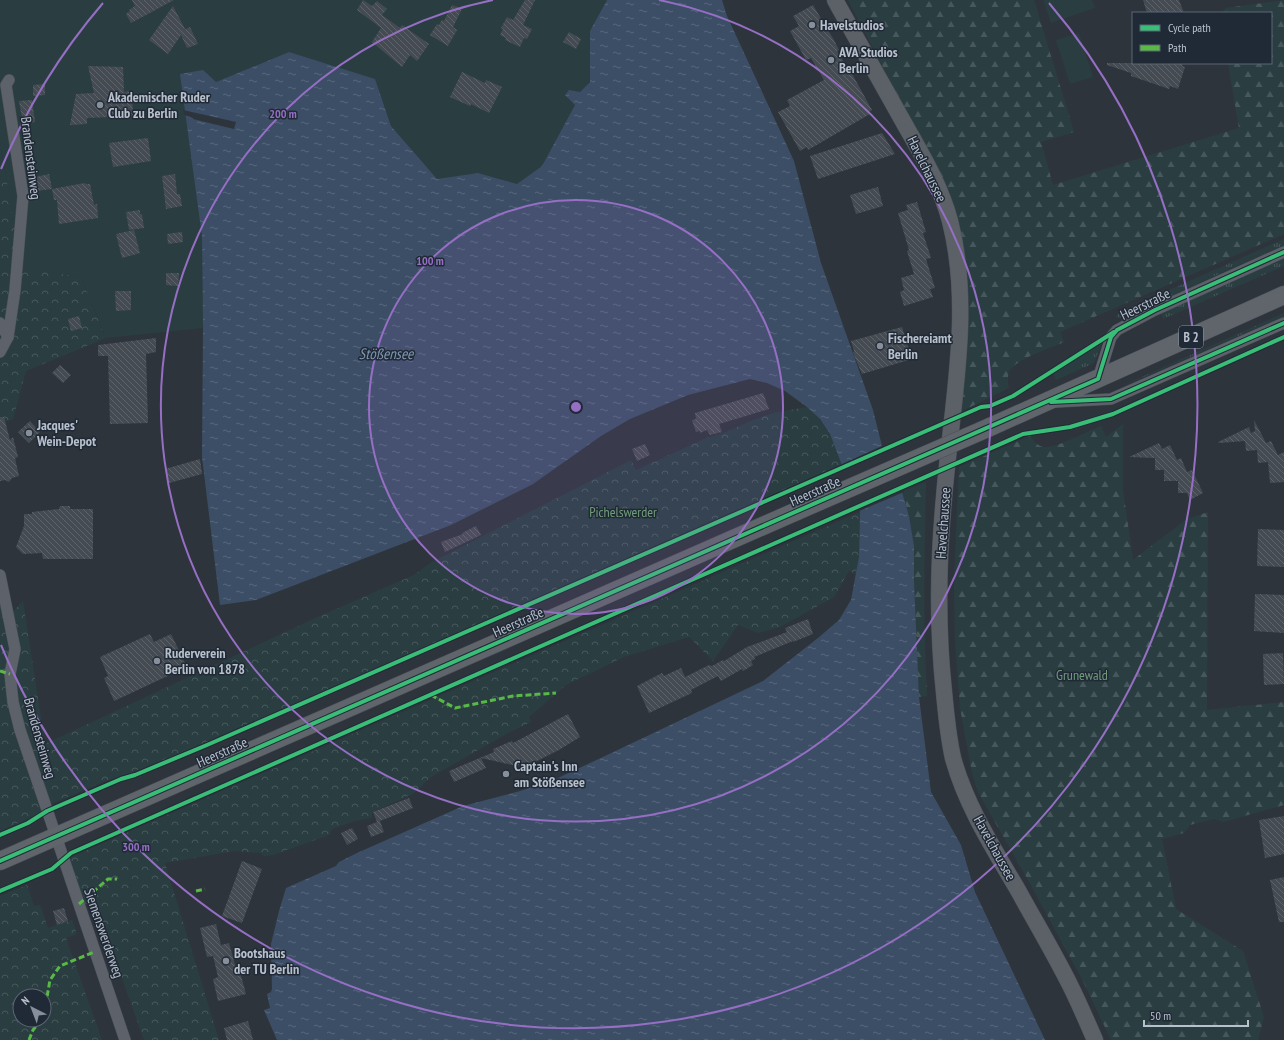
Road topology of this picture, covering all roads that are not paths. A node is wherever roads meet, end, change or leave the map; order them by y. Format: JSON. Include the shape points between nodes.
{"nodes":[{"id":1,"x":835,"y":0,"type":"edge"},
{"id":2,"x":10,"y":80,"type":"dead end"},
{"id":3,"x":1284,"y":252,"type":"edge"},
{"id":4,"x":1284,"y":295,"type":"edge"},
{"id":5,"x":1284,"y":322,"type":"edge"},
{"id":6,"x":0,"y":323,"type":"edge"},
{"id":7,"x":8,"y":337,"type":"junction"},
{"id":8,"x":0,"y":352,"type":"edge"},
{"id":9,"x":1098,"y":379,"type":"junction"},
{"id":10,"x":1045,"y":402,"type":"junction"},
{"id":11,"x":0,"y":575,"type":"edge"},
{"id":12,"x":55,"y":836,"type":"junction"},
{"id":13,"x":0,"y":861,"type":"edge"},
{"id":14,"x":125,"y":1040,"type":"edge"},
{"id":15,"x":1095,"y":1040,"type":"edge"}],
"edges":[{"from":1,"to":15,"type":"street","name":"Havelchaussee","via":[[940,191],[950,223],[956,256],[960,327],[944,498],[939,616],[946,715],[953,757],[963,788],[978,820],[1071,987]]},
{"from":2,"to":7,"type":"street","name":"Brandensteinweg","via":[[6,85],[24,196]]},
{"from":3,"to":9,"type":"street","name":"Heerstraße","via":[[1155,310],[1117,330],[1111,337]]},
{"from":4,"to":9,"type":"main road","name":"Heerstraße","number":"B 2"},
{"from":5,"to":10,"type":"street","name":"Heerstraße","via":[[1111,399]]},
{"from":6,"to":7,"type":"street"},
{"from":7,"to":8,"type":"street","name":"Brandensteinweg"},
{"from":9,"to":10,"type":"main road","name":"Heerstraße","number":"B 2"},
{"from":10,"to":12,"type":"main road","name":"Heerstraße","number":"B 2","bridge":true},
{"from":11,"to":12,"type":"street","name":"Brandensteinweg","via":[[15,649],[10,674],[13,702]]},
{"from":12,"to":13,"type":"main road","name":"Heerstraße","number":"B 2"},
{"from":12,"to":14,"type":"street","name":"Siemenswerderweg"}]}
